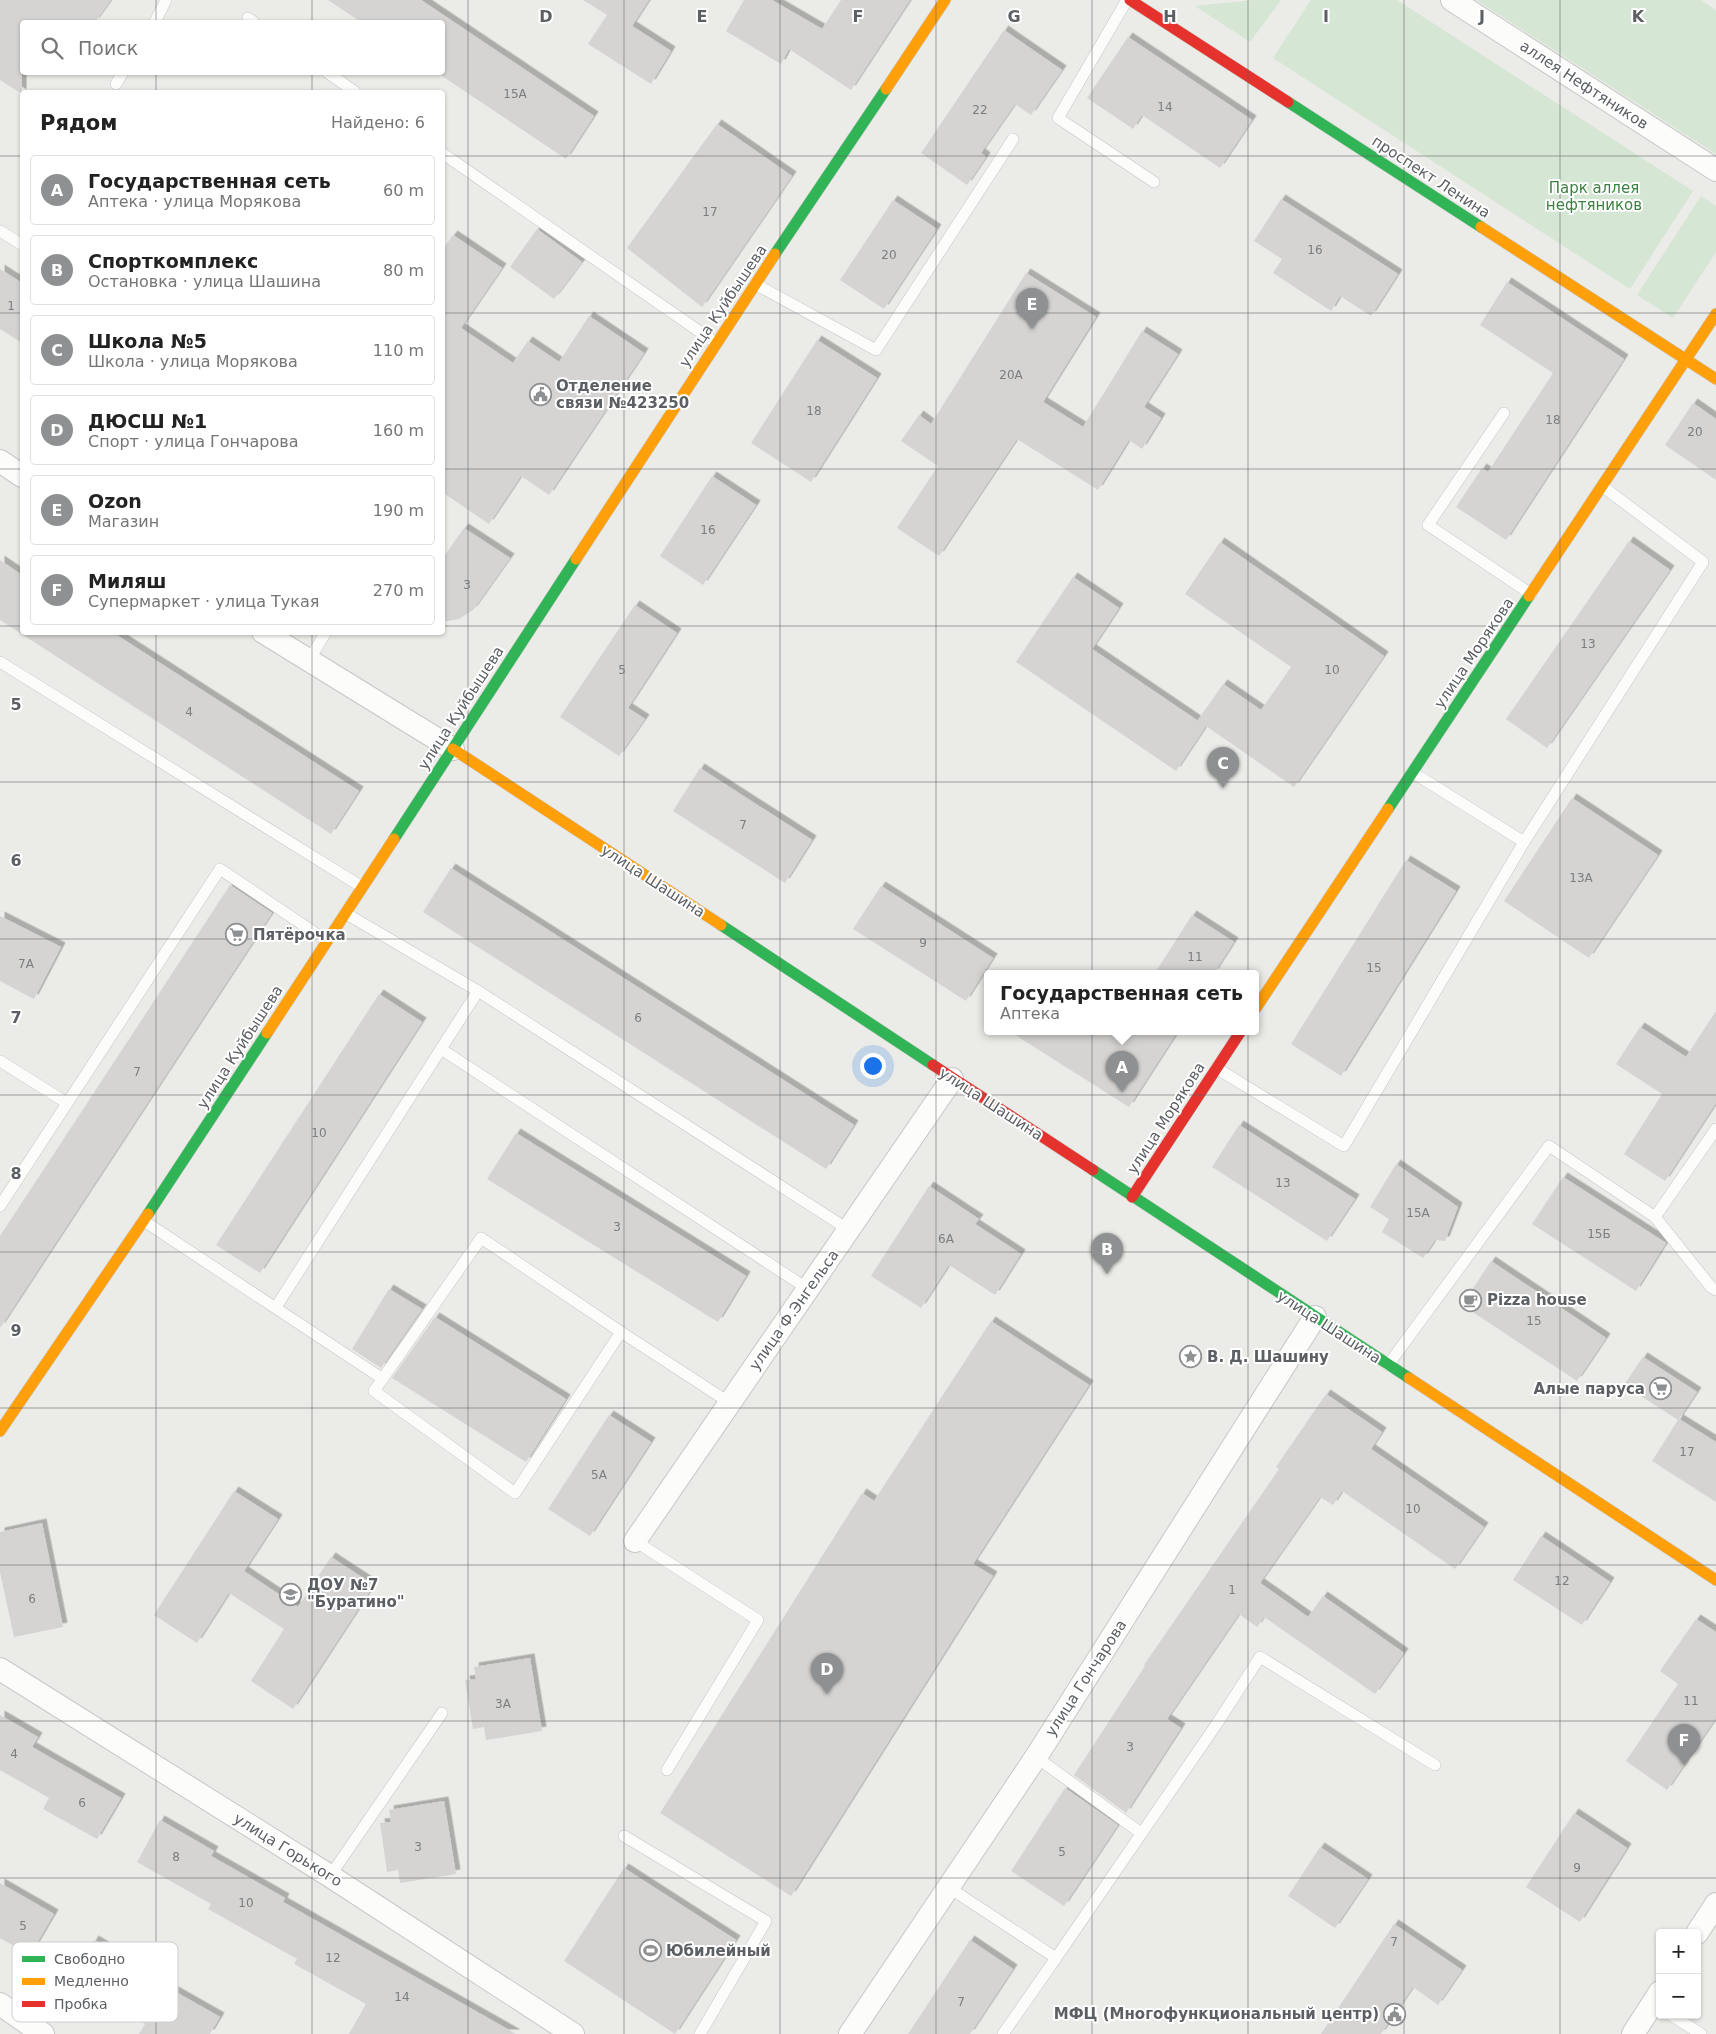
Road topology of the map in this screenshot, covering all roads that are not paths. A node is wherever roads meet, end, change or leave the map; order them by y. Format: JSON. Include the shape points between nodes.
{"nodes":[{"id":1,"x":166,"y":0,"type":"edge"},
{"id":2,"x":945,"y":0,"type":"edge"},
{"id":3,"x":1128,"y":0,"type":"edge"},
{"id":4,"x":1452,"y":0,"type":"edge"},
{"id":5,"x":155,"y":20,"type":"edge"},
{"id":6,"x":121,"y":75,"type":"edge"},
{"id":7,"x":331,"y":75,"type":"edge"},
{"id":8,"x":116,"y":84,"type":"dead end"},
{"id":9,"x":352,"y":90,"type":"edge"},
{"id":10,"x":1013,"y":138,"type":"dead end"},
{"id":11,"x":445,"y":155,"type":"edge"},
{"id":12,"x":1716,"y":170,"type":"edge"},
{"id":13,"x":1154,"y":182,"type":"dead end"},
{"id":14,"x":0,"y":231,"type":"edge"},
{"id":15,"x":20,"y":243,"type":"edge"},
{"id":16,"x":755,"y":284,"type":"junction"},
{"id":17,"x":1716,"y":314,"type":"edge"},
{"id":18,"x":716,"y":343,"type":"junction"},
{"id":19,"x":1686,"y":359,"type":"junction"},
{"id":20,"x":1716,"y":378,"type":"edge"},
{"id":21,"x":1504,"y":413,"type":"dead end"},
{"id":22,"x":0,"y":461,"type":"edge"},
{"id":23,"x":20,"y":475,"type":"edge"},
{"id":24,"x":1602,"y":486,"type":"junction"},
{"id":25,"x":1531,"y":594,"type":"junction"},
{"id":26,"x":268,"y":635,"type":"edge"},
{"id":27,"x":324,"y":635,"type":"edge"},
{"id":28,"x":0,"y":662,"type":"edge"},
{"id":29,"x":308,"y":662,"type":"junction"},
{"id":30,"x":453,"y":749,"type":"junction"},
{"id":31,"x":1412,"y":772,"type":"junction"},
{"id":32,"x":1524,"y":842,"type":"junction"},
{"id":33,"x":362,"y":887,"type":"junction"},
{"id":34,"x":345,"y":914,"type":"junction"},
{"id":35,"x":327,"y":941,"type":"junction"},
{"id":36,"x":478,"y":991,"type":"junction"},
{"id":37,"x":1259,"y":1003,"type":"edge"},
{"id":38,"x":1238,"y":1035,"type":"edge"},
{"id":39,"x":441,"y":1049,"type":"junction"},
{"id":40,"x":0,"y":1061,"type":"edge"},
{"id":41,"x":1216,"y":1068,"type":"junction"},
{"id":42,"x":952,"y":1079,"type":"junction"},
{"id":43,"x":67,"y":1103,"type":"junction"},
{"id":44,"x":1716,"y":1129,"type":"edge"},
{"id":45,"x":1132,"y":1197,"type":"junction"},
{"id":46,"x":0,"y":1206,"type":"edge"},
{"id":47,"x":1655,"y":1218,"type":"junction"},
{"id":48,"x":144,"y":1221,"type":"junction"},
{"id":49,"x":849,"y":1230,"type":"junction"},
{"id":50,"x":808,"y":1289,"type":"junction"},
{"id":51,"x":1716,"y":1290,"type":"edge"},
{"id":52,"x":276,"y":1307,"type":"junction"},
{"id":53,"x":1315,"y":1317,"type":"junction"},
{"id":54,"x":621,"y":1332,"type":"junction"},
{"id":55,"x":1388,"y":1365,"type":"junction"},
{"id":56,"x":383,"y":1379,"type":"junction"},
{"id":57,"x":730,"y":1403,"type":"junction"},
{"id":58,"x":0,"y":1431,"type":"edge"},
{"id":59,"x":635,"y":1541,"type":"joint"},
{"id":60,"x":1716,"y":1580,"type":"edge"},
{"id":61,"x":0,"y":1669,"type":"edge"},
{"id":62,"x":442,"y":1713,"type":"dead end"},
{"id":63,"x":1036,"y":1757,"type":"junction"},
{"id":64,"x":1435,"y":1765,"type":"dead end"},
{"id":65,"x":667,"y":1770,"type":"dead end"},
{"id":66,"x":1141,"y":1833,"type":"junction"},
{"id":67,"x":624,"y":1836,"type":"dead end"},
{"id":68,"x":330,"y":1876,"type":"junction"},
{"id":69,"x":948,"y":1887,"type":"junction"},
{"id":70,"x":1716,"y":1904,"type":"edge"},
{"id":71,"x":1700,"y":1929,"type":"edge"},
{"id":72,"x":1056,"y":1958,"type":"junction"},
{"id":73,"x":0,"y":2004,"type":"edge"},
{"id":74,"x":1656,"y":2010,"type":"edge"},
{"id":75,"x":12,"y":2012,"type":"edge"},
{"id":76,"x":1680,"y":2019,"type":"edge"},
{"id":77,"x":26,"y":2022,"type":"edge"},
{"id":78,"x":44,"y":2034,"type":"edge"},
{"id":79,"x":573,"y":2034,"type":"edge"},
{"id":80,"x":700,"y":2034,"type":"edge"},
{"id":81,"x":850,"y":2034,"type":"edge"},
{"id":82,"x":1003,"y":2034,"type":"edge"},
{"id":83,"x":1633,"y":2034,"type":"edge"},
{"id":84,"x":1701,"y":2034,"type":"edge"}],
"edges":[{"from":1,"to":5,"type":"lane"},
{"from":2,"to":16,"type":"main road","name":"улица Куйбышева"},
{"from":3,"to":13,"type":"lane","via":[[1058,118]]},
{"from":3,"to":19,"type":"main road","name":"проспект Ленина"},
{"from":4,"to":12,"type":"street","name":"аллея Нефтяников"},
{"from":6,"to":8,"type":"lane"},
{"from":7,"to":9,"type":"lane"},
{"from":10,"to":16,"type":"lane","via":[[876,350]]},
{"from":11,"to":18,"type":"lane"},
{"from":14,"to":15,"type":"lane"},
{"from":16,"to":18,"type":"main road","name":"улица Куйбышева"},
{"from":17,"to":19,"type":"main road","name":"улица Морякова"},
{"from":18,"to":30,"type":"main road","name":"улица Куйбышева"},
{"from":19,"to":20,"type":"main road","name":"проспект Ленина"},
{"from":19,"to":24,"type":"main road","name":"улица Морякова"},
{"from":21,"to":25,"type":"lane","via":[[1428,525]]},
{"from":22,"to":23,"type":"street"},
{"from":24,"to":25,"type":"main road","name":"улица Морякова"},
{"from":24,"to":32,"type":"lane","via":[[1703,562]]},
{"from":25,"to":31,"type":"main road","name":"улица Морякова"},
{"from":26,"to":29,"type":"street","name":"улица Шашина"},
{"from":27,"to":29,"type":"lane"},
{"from":28,"to":33,"type":"lane"},
{"from":29,"to":30,"type":"street","name":"улица Шашина"},
{"from":30,"to":33,"type":"main road","name":"улица Куйбышева"},
{"from":30,"to":42,"type":"main road","name":"улица Шашина"},
{"from":31,"to":32,"type":"lane"},
{"from":31,"to":37,"type":"main road","name":"улица Морякова"},
{"from":32,"to":41,"type":"lane","via":[[1344,1146]]},
{"from":33,"to":34,"type":"main road","name":"улица Куйбышева"},
{"from":34,"to":35,"type":"main road","name":"улица Куйбышева"},
{"from":34,"to":36,"type":"lane"},
{"from":35,"to":43,"type":"lane","via":[[220,868]]},
{"from":35,"to":48,"type":"main road","name":"улица Куйбышева"},
{"from":36,"to":39,"type":"lane"},
{"from":36,"to":49,"type":"lane"},
{"from":38,"to":41,"type":"main road","name":"улица Морякова"},
{"from":39,"to":50,"type":"lane"},
{"from":39,"to":52,"type":"lane"},
{"from":40,"to":43,"type":"lane"},
{"from":41,"to":45,"type":"main road","name":"улица Морякова"},
{"from":42,"to":45,"type":"main road","name":"улица Шашина"},
{"from":42,"to":49,"type":"street","name":"улица Ф.Энгельса"},
{"from":43,"to":46,"type":"lane"},
{"from":44,"to":47,"type":"lane"},
{"from":45,"to":53,"type":"main road","name":"улица Шашина"},
{"from":47,"to":51,"type":"lane","via":[[1710,1287]]},
{"from":47,"to":55,"type":"lane","via":[[1549,1146]]},
{"from":48,"to":52,"type":"lane"},
{"from":48,"to":58,"type":"main road","name":"улица Куйбышева"},
{"from":49,"to":50,"type":"street","name":"улица Ф.Энгельса"},
{"from":50,"to":57,"type":"street","name":"улица Ф.Энгельса"},
{"from":52,"to":56,"type":"lane"},
{"from":53,"to":55,"type":"main road","name":"улица Шашина"},
{"from":53,"to":63,"type":"street","name":"улица Гончарова"},
{"from":54,"to":56,"type":"lane","via":[[480,1238]]},
{"from":54,"to":56,"type":"lane","via":[[514,1493],[374,1392]]},
{"from":54,"to":57,"type":"lane"},
{"from":55,"to":60,"type":"main road","name":"улица Шашина"},
{"from":57,"to":59,"type":"street","name":"улица Ф.Энгельса"},
{"from":59,"to":65,"type":"lane","via":[[758,1620]]},
{"from":61,"to":68,"type":"street","name":"улица Горького"},
{"from":62,"to":68,"type":"lane"},
{"from":63,"to":66,"type":"lane"},
{"from":63,"to":69,"type":"street","name":"улица Гончарова"},
{"from":64,"to":66,"type":"lane","via":[[1260,1657]]},
{"from":66,"to":72,"type":"lane"},
{"from":67,"to":80,"type":"lane","via":[[766,1922]]},
{"from":68,"to":79,"type":"street","name":"улица Горького"},
{"from":69,"to":72,"type":"lane"},
{"from":69,"to":81,"type":"street","name":"улица Гончарова"},
{"from":70,"to":71,"type":"street"},
{"from":72,"to":82,"type":"lane"},
{"from":73,"to":75,"type":"street"},
{"from":74,"to":83,"type":"street"},
{"from":76,"to":84,"type":"lane"},
{"from":77,"to":78,"type":"street"}]}
